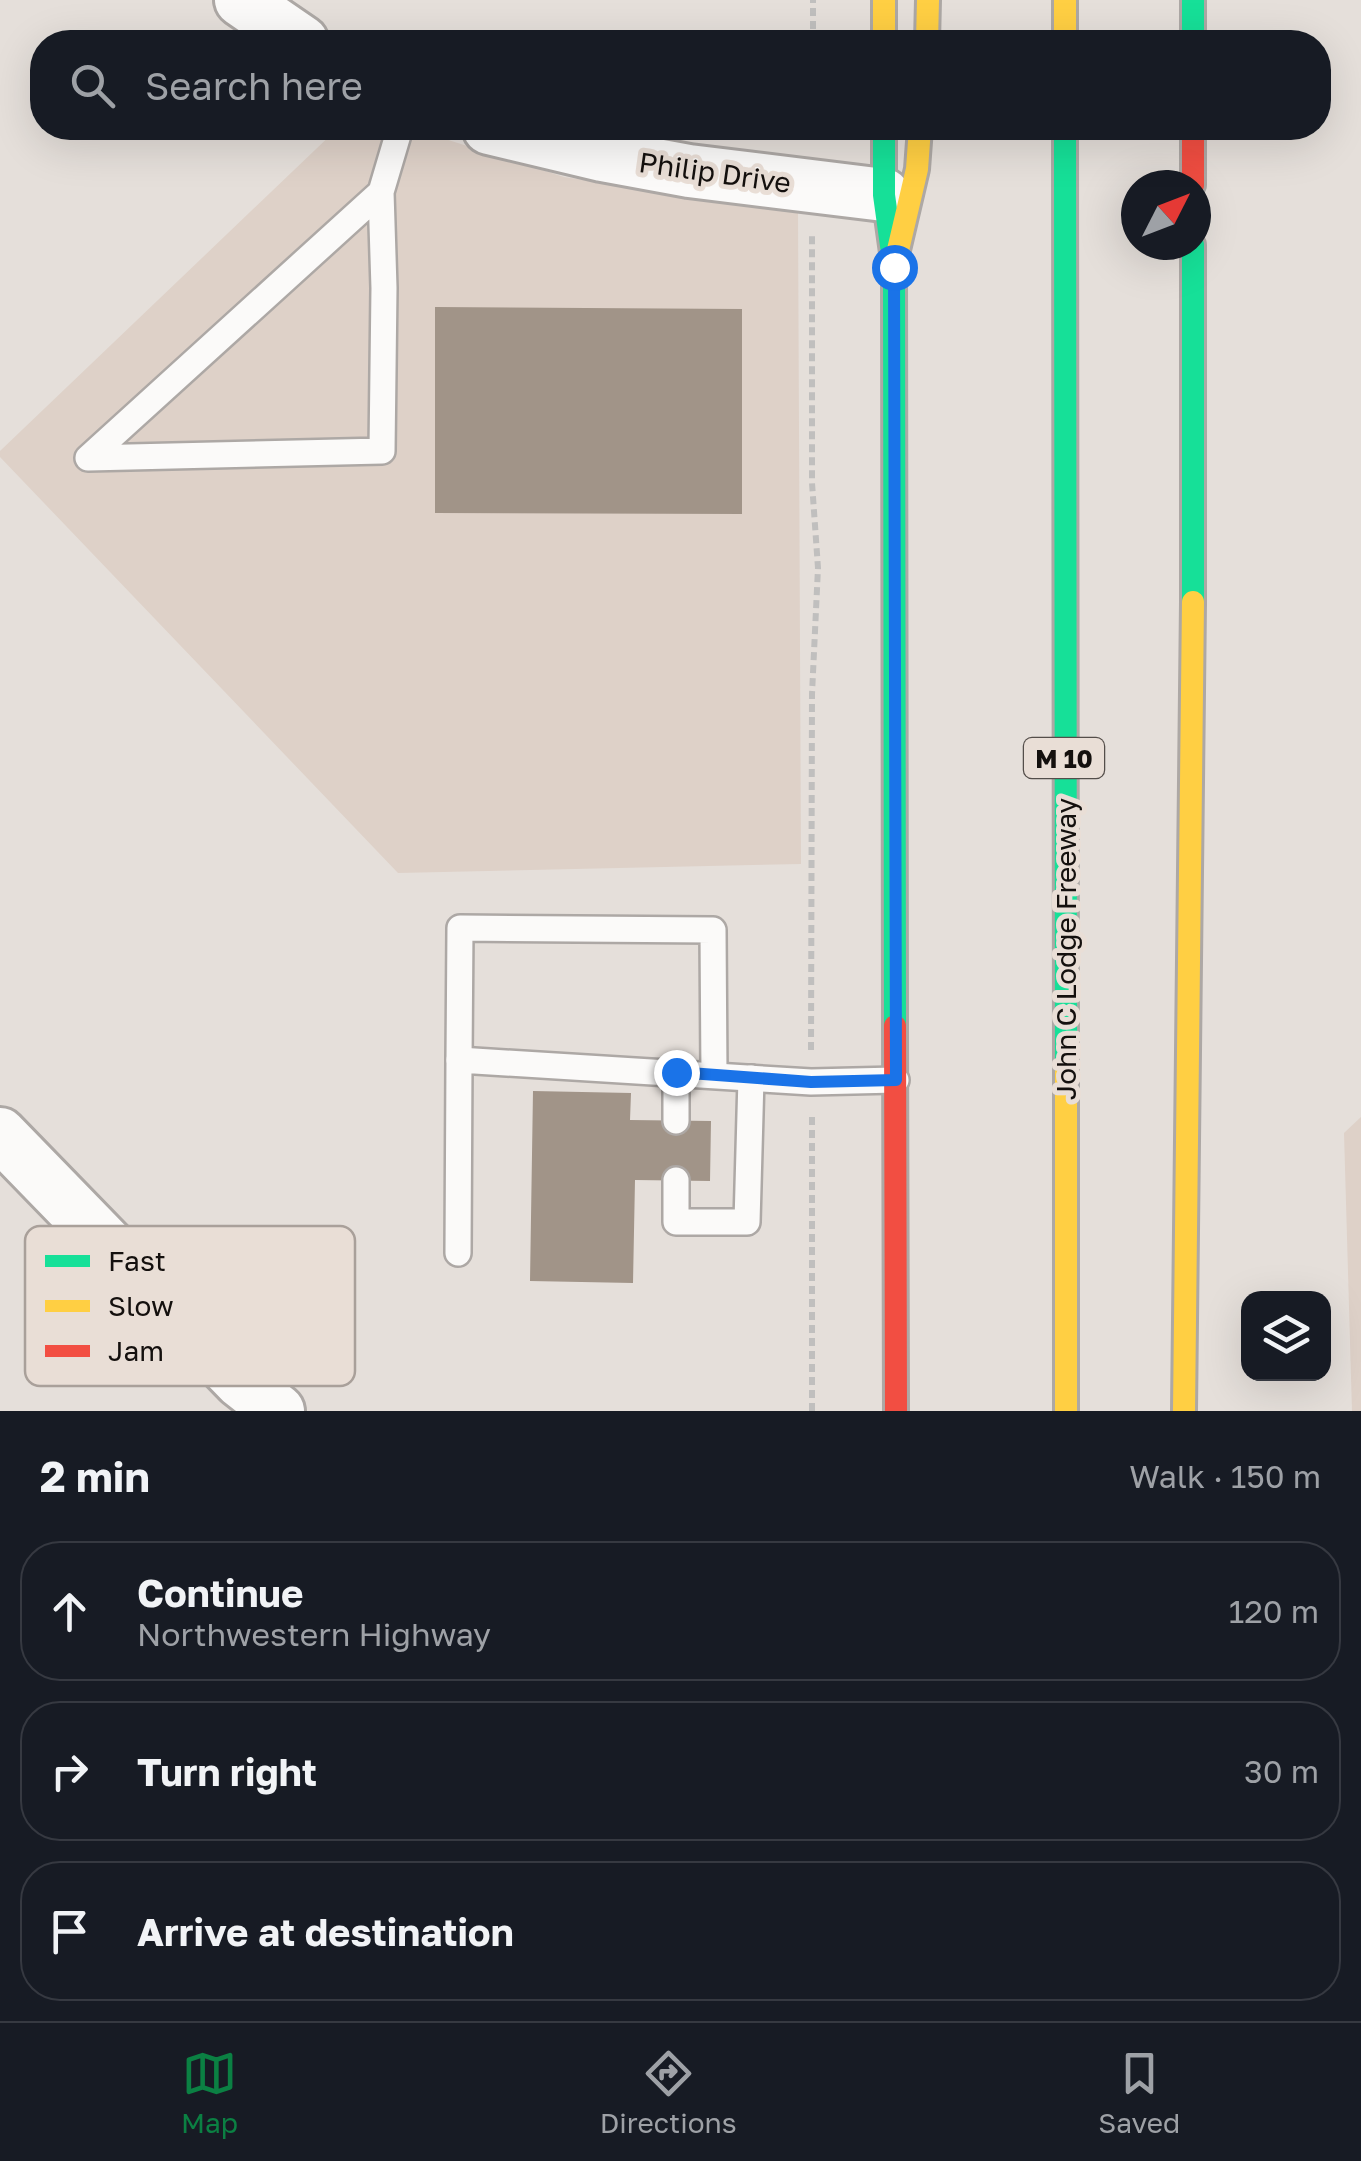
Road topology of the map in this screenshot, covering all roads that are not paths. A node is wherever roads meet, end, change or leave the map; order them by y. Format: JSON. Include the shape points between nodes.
{"nodes":[{"id":1,"x":241,"y":0,"type":"edge"},
{"id":2,"x":884,"y":0,"type":"edge"},
{"id":3,"x":928,"y":0,"type":"edge"},
{"id":4,"x":1065,"y":0,"type":"edge"},
{"id":5,"x":1194,"y":0,"type":"edge"},
{"id":6,"x":285,"y":30,"type":"edge"},
{"id":7,"x":884,"y":30,"type":"edge"},
{"id":8,"x":927,"y":30,"type":"edge"},
{"id":9,"x":1065,"y":30,"type":"edge"},
{"id":10,"x":1194,"y":30,"type":"edge"},
{"id":11,"x":396,"y":140,"type":"edge"},
{"id":12,"x":537,"y":140,"type":"edge"},
{"id":13,"x":884,"y":140,"type":"edge"},
{"id":14,"x":919,"y":140,"type":"edge"},
{"id":15,"x":1065,"y":140,"type":"edge"},
{"id":16,"x":1193,"y":140,"type":"edge"},
{"id":17,"x":1193,"y":170,"type":"edge"},
{"id":18,"x":380,"y":192,"type":"junction"},
{"id":19,"x":884,"y":195,"type":"junction"},
{"id":20,"x":1193,"y":260,"type":"edge"},
{"id":21,"x":894,"y":267,"type":"junction"},
{"id":22,"x":1193,"y":646,"type":"junction"},
{"id":23,"x":459,"y":1060,"type":"junction"},
{"id":24,"x":676,"y":1072,"type":"junction"},
{"id":25,"x":714,"y":1075,"type":"junction"},
{"id":26,"x":751,"y":1078,"type":"junction"},
{"id":27,"x":896,"y":1080,"type":"junction"},
{"id":28,"x":676,"y":1120,"type":"dead end"},
{"id":29,"x":0,"y":1134,"type":"edge"},
{"id":30,"x":1210,"y":1136,"type":"dead end"},
{"id":31,"x":676,"y":1180,"type":"dead end"},
{"id":32,"x":88,"y":1226,"type":"edge"},
{"id":33,"x":458,"y":1253,"type":"dead end"},
{"id":34,"x":896,"y":1411,"type":"edge"},
{"id":35,"x":1066,"y":1411,"type":"edge"},
{"id":36,"x":1184,"y":1411,"type":"edge"}],
"edges":[{"from":1,"to":6,"type":"street"},
{"from":2,"to":7,"type":"main road"},
{"from":3,"to":8,"type":"main road"},
{"from":4,"to":9,"type":"main road"},
{"from":5,"to":10,"type":"main road"},
{"from":11,"to":18,"type":"lane"},
{"from":12,"to":19,"type":"street","name":"Philip Drive","via":[[689,172]]},
{"from":13,"to":19,"type":"main road"},
{"from":14,"to":21,"type":"main road"},
{"from":15,"to":35,"type":"main road","name":"John C Lodge Freeway","number":"M 10"},
{"from":16,"to":17,"type":"main road"},
{"from":18,"to":18,"type":"lane","via":[[382,452],[88,458]]},
{"from":19,"to":21,"type":"main road"},
{"from":20,"to":22,"type":"main road"},
{"from":21,"to":27,"type":"main road"},
{"from":22,"to":30,"type":"main road"},
{"from":22,"to":36,"type":"main road"},
{"from":23,"to":24,"type":"lane"},
{"from":23,"to":25,"type":"lane","via":[[460,928],[713,930]]},
{"from":23,"to":33,"type":"lane"},
{"from":24,"to":25,"type":"lane"},
{"from":24,"to":28,"type":"lane"},
{"from":25,"to":26,"type":"lane"},
{"from":26,"to":27,"type":"lane"},
{"from":26,"to":31,"type":"lane","via":[[747,1222],[676,1222]]},
{"from":27,"to":34,"type":"main road"},
{"from":29,"to":32,"type":"street"}]}
